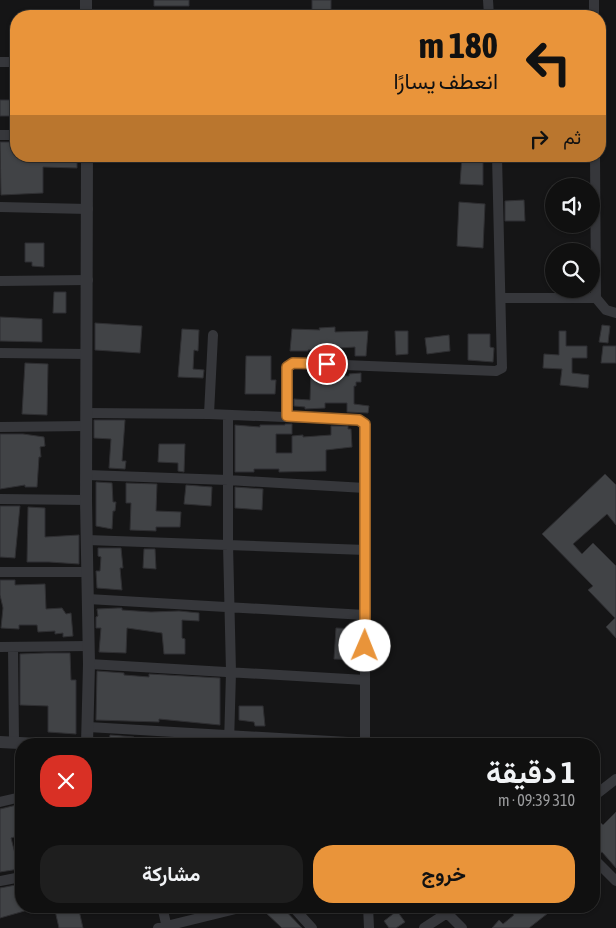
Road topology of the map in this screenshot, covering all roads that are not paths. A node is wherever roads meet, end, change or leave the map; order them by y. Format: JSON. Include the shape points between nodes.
{"nodes":[{"id":1,"x":87,"y":162,"type":"edge"},
{"id":2,"x":497,"y":162,"type":"edge"},
{"id":3,"x":595,"y":162,"type":"edge"},
{"id":4,"x":0,"y":207,"type":"edge"},
{"id":5,"x":88,"y":209,"type":"junction"},
{"id":6,"x":596,"y":243,"type":"edge"},
{"id":7,"x":88,"y":280,"type":"junction"},
{"id":8,"x":0,"y":281,"type":"edge"},
{"id":9,"x":501,"y":298,"type":"junction"},
{"id":10,"x":545,"y":298,"type":"edge"},
{"id":11,"x":596,"y":298,"type":"edge"},
{"id":12,"x":616,"y":313,"type":"edge"},
{"id":13,"x":213,"y":335,"type":"dead end"},
{"id":14,"x":0,"y":353,"type":"edge"},
{"id":15,"x":87,"y":354,"type":"junction"},
{"id":16,"x":88,"y":413,"type":"junction"},
{"id":17,"x":209,"y":414,"type":"junction"},
{"id":18,"x":228,"y":415,"type":"junction"},
{"id":19,"x":287,"y":416,"type":"junction"},
{"id":20,"x":87,"y":426,"type":"junction"},
{"id":21,"x":0,"y":427,"type":"edge"},
{"id":22,"x":86,"y":475,"type":"junction"},
{"id":23,"x":228,"y":480,"type":"junction"},
{"id":24,"x":365,"y":488,"type":"junction"},
{"id":25,"x":0,"y":499,"type":"edge"},
{"id":26,"x":86,"y":500,"type":"junction"},
{"id":27,"x":87,"y":540,"type":"junction"},
{"id":28,"x":228,"y":544,"type":"junction"},
{"id":29,"x":366,"y":550,"type":"junction"},
{"id":30,"x":0,"y":572,"type":"edge"},
{"id":31,"x":86,"y":572,"type":"junction"},
{"id":32,"x":88,"y":599,"type":"junction"},
{"id":33,"x":230,"y":607,"type":"junction"},
{"id":34,"x":366,"y":615,"type":"junction"},
{"id":35,"x":89,"y":646,"type":"junction"},
{"id":36,"x":0,"y":647,"type":"edge"},
{"id":37,"x":13,"y":647,"type":"junction"},
{"id":38,"x":89,"y":664,"type":"junction"},
{"id":39,"x":231,"y":672,"type":"junction"},
{"id":40,"x":365,"y":680,"type":"junction"},
{"id":41,"x":88,"y":727,"type":"junction"},
{"id":42,"x":87,"y":738,"type":"edge"},
{"id":43,"x":207,"y":738,"type":"edge"},
{"id":44,"x":229,"y":738,"type":"edge"},
{"id":45,"x":365,"y":738,"type":"edge"},
{"id":46,"x":0,"y":742,"type":"edge"},
{"id":47,"x":14,"y":742,"type":"joint"},
{"id":48,"x":616,"y":779,"type":"edge"},
{"id":49,"x":600,"y":791,"type":"edge"},
{"id":50,"x":15,"y":798,"type":"edge"},
{"id":51,"x":0,"y":802,"type":"edge"},
{"id":52,"x":600,"y":865,"type":"edge"},
{"id":53,"x":15,"y":878,"type":"edge"},
{"id":54,"x":0,"y":881,"type":"edge"},
{"id":55,"x":616,"y":881,"type":"edge"},
{"id":56,"x":163,"y":913,"type":"edge"},
{"id":57,"x":221,"y":913,"type":"edge"},
{"id":58,"x":298,"y":913,"type":"edge"},
{"id":59,"x":368,"y":913,"type":"edge"},
{"id":60,"x":445,"y":913,"type":"edge"},
{"id":61,"x":453,"y":913,"type":"edge"},
{"id":62,"x":164,"y":928,"type":"edge"},
{"id":63,"x":312,"y":928,"type":"edge"},
{"id":64,"x":369,"y":928,"type":"edge"},
{"id":65,"x":424,"y":928,"type":"edge"},
{"id":66,"x":462,"y":928,"type":"edge"}],
"edges":[{"from":1,"to":5,"type":"street"},
{"from":2,"to":9,"type":"street"},
{"from":3,"to":6,"type":"street"},
{"from":4,"to":5,"type":"street"},
{"from":5,"to":7,"type":"street"},
{"from":7,"to":8,"type":"street"},
{"from":7,"to":15,"type":"street"},
{"from":9,"to":10,"type":"street"},
{"from":9,"to":19,"type":"street","via":[[503,366],[500,370],[293,363],[286,371]]},
{"from":11,"to":12,"type":"street","via":[[606,310]]},
{"from":13,"to":17,"type":"street"},
{"from":14,"to":15,"type":"street"},
{"from":15,"to":16,"type":"street"},
{"from":16,"to":17,"type":"street"},
{"from":16,"to":20,"type":"street"},
{"from":17,"to":18,"type":"street"},
{"from":18,"to":19,"type":"street"},
{"from":18,"to":23,"type":"street"},
{"from":19,"to":24,"type":"street","via":[[362,421],[366,428]]},
{"from":20,"to":21,"type":"street"},
{"from":20,"to":22,"type":"street"},
{"from":22,"to":23,"type":"street"},
{"from":22,"to":26,"type":"street"},
{"from":23,"to":24,"type":"street"},
{"from":23,"to":28,"type":"street"},
{"from":24,"to":29,"type":"street"},
{"from":25,"to":26,"type":"street"},
{"from":26,"to":27,"type":"street"},
{"from":27,"to":28,"type":"street"},
{"from":27,"to":31,"type":"street"},
{"from":28,"to":29,"type":"street"},
{"from":28,"to":33,"type":"street"},
{"from":29,"to":34,"type":"street"},
{"from":30,"to":31,"type":"street"},
{"from":31,"to":32,"type":"street"},
{"from":32,"to":33,"type":"street"},
{"from":32,"to":35,"type":"street"},
{"from":33,"to":34,"type":"street"},
{"from":33,"to":39,"type":"street"},
{"from":34,"to":40,"type":"street"},
{"from":35,"to":37,"type":"street"},
{"from":35,"to":38,"type":"street"},
{"from":36,"to":37,"type":"street"},
{"from":37,"to":47,"type":"street"},
{"from":38,"to":39,"type":"street"},
{"from":38,"to":41,"type":"street"},
{"from":39,"to":40,"type":"street"},
{"from":39,"to":44,"type":"street"},
{"from":40,"to":45,"type":"street"},
{"from":41,"to":42,"type":"street"},
{"from":41,"to":43,"type":"street"},
{"from":46,"to":47,"type":"street"},
{"from":48,"to":49,"type":"street"},
{"from":50,"to":51,"type":"street"},
{"from":52,"to":55,"type":"street"},
{"from":53,"to":54,"type":"street"},
{"from":56,"to":62,"type":"street"},
{"from":57,"to":62,"type":"street"},
{"from":58,"to":63,"type":"street"},
{"from":59,"to":64,"type":"street"},
{"from":60,"to":65,"type":"street"},
{"from":61,"to":66,"type":"street"}]}
